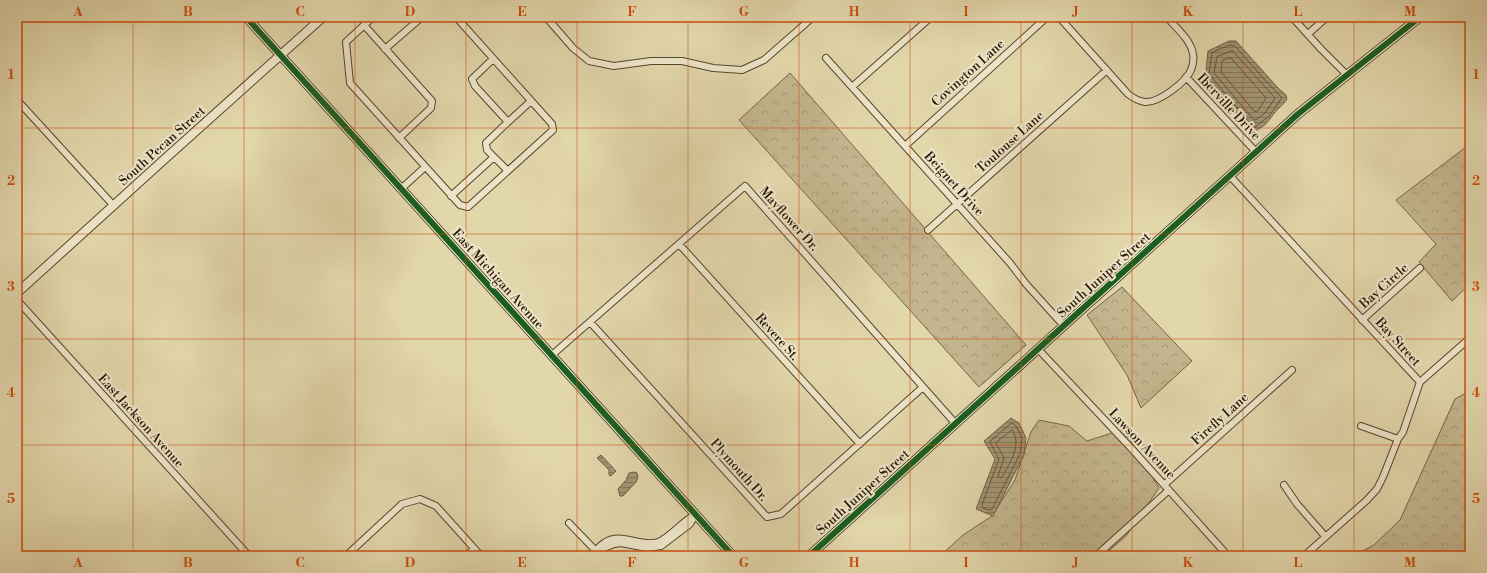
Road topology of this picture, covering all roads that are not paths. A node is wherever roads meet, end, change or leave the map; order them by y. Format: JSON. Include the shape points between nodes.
{"nodes":[{"id":1,"x":246,"y":17,"type":"edge"},
{"id":2,"x":323,"y":17,"type":"edge"},
{"id":3,"x":373,"y":17,"type":"edge"},
{"id":4,"x":422,"y":17,"type":"edge"},
{"id":5,"x":456,"y":17,"type":"edge"},
{"id":6,"x":546,"y":17,"type":"edge"},
{"id":7,"x":813,"y":17,"type":"edge"},
{"id":8,"x":931,"y":17,"type":"edge"},
{"id":9,"x":1047,"y":17,"type":"edge"},
{"id":10,"x":1059,"y":17,"type":"edge"},
{"id":11,"x":1167,"y":17,"type":"edge"},
{"id":12,"x":1292,"y":17,"type":"edge"},
{"id":13,"x":1327,"y":17,"type":"edge"},
{"id":14,"x":1420,"y":17,"type":"edge"},
{"id":15,"x":364,"y":25,"type":"junction"},
{"id":16,"x":1308,"y":34,"type":"junction"},
{"id":17,"x":385,"y":49,"type":"junction"},
{"id":18,"x":281,"y":55,"type":"junction"},
{"id":19,"x":826,"y":58,"type":"dead end"},
{"id":20,"x":493,"y":59,"type":"junction"},
{"id":21,"x":1107,"y":70,"type":"junction"},
{"id":22,"x":1347,"y":75,"type":"junction"},
{"id":23,"x":1186,"y":77,"type":"junction"},
{"id":24,"x":852,"y":87,"type":"junction"},
{"id":25,"x":17,"y":100,"type":"edge"},
{"id":26,"x":531,"y":101,"type":"junction"},
{"id":27,"x":508,"y":122,"type":"junction"},
{"id":28,"x":399,"y":138,"type":"junction"},
{"id":29,"x":905,"y":146,"type":"junction"},
{"id":30,"x":1256,"y":152,"type":"junction"},
{"id":31,"x":494,"y":157,"type":"junction"},
{"id":32,"x":425,"y":167,"type":"junction"},
{"id":33,"x":508,"y":171,"type":"junction"},
{"id":34,"x":1230,"y":176,"type":"junction"},
{"id":35,"x":402,"y":188,"type":"junction"},
{"id":36,"x":451,"y":196,"type":"junction"},
{"id":37,"x":957,"y":204,"type":"junction"},
{"id":38,"x":114,"y":206,"type":"junction"},
{"id":39,"x":928,"y":230,"type":"dead end"},
{"id":40,"x":679,"y":244,"type":"junction"},
{"id":41,"x":1420,"y":268,"type":"dead end"},
{"id":42,"x":17,"y":294,"type":"edge"},
{"id":43,"x":17,"y":300,"type":"edge"},
{"id":44,"x":1362,"y":320,"type":"junction"},
{"id":45,"x":590,"y":322,"type":"junction"},
{"id":46,"x":1064,"y":326,"type":"junction"},
{"id":47,"x":1470,"y":338,"type":"edge"},
{"id":48,"x":1038,"y":349,"type":"junction"},
{"id":49,"x":552,"y":355,"type":"junction"},
{"id":50,"x":1292,"y":370,"type":"dead end"},
{"id":51,"x":1420,"y":382,"type":"junction"},
{"id":52,"x":923,"y":387,"type":"junction"},
{"id":53,"x":955,"y":423,"type":"junction"},
{"id":54,"x":1361,"y":426,"type":"dead end"},
{"id":55,"x":1398,"y":439,"type":"junction"},
{"id":56,"x":860,"y":444,"type":"junction"},
{"id":57,"x":1164,"y":485,"type":"junction"},
{"id":58,"x":1284,"y":485,"type":"dead end"},
{"id":59,"x":1169,"y":490,"type":"junction"},
{"id":60,"x":695,"y":515,"type":"junction"},
{"id":61,"x":570,"y":523,"type":"dead end"},
{"id":62,"x":1326,"y":536,"type":"junction"},
{"id":63,"x":474,"y":549,"type":"junction"},
{"id":64,"x":594,"y":554,"type":"edge"},
{"id":65,"x":249,"y":556,"type":"edge"},
{"id":66,"x":346,"y":556,"type":"edge"},
{"id":67,"x":466,"y":556,"type":"edge"},
{"id":68,"x":480,"y":556,"type":"edge"},
{"id":69,"x":733,"y":556,"type":"edge"},
{"id":70,"x":809,"y":556,"type":"edge"},
{"id":71,"x":1096,"y":556,"type":"edge"},
{"id":72,"x":1227,"y":556,"type":"edge"},
{"id":73,"x":1304,"y":556,"type":"edge"}],
"edges":[{"from":1,"to":18,"type":"street","name":"East Michigan Avenue"},
{"from":2,"to":18,"type":"street","name":"South Pecan Street"},
{"from":3,"to":15,"type":"street"},
{"from":4,"to":17,"type":"street"},
{"from":5,"to":20,"type":"street"},
{"from":6,"to":7,"type":"street","via":[[572,48],[589,61],[614,66],[682,61],[736,70],[742,70],[764,60]]},
{"from":8,"to":24,"type":"street"},
{"from":9,"to":29,"type":"street","name":"Covington Lane"},
{"from":10,"to":21,"type":"street"},
{"from":11,"to":23,"type":"street","via":[[1190,45],[1193,54],[1191,71]]},
{"from":12,"to":16,"type":"street"},
{"from":13,"to":16,"type":"street"},
{"from":14,"to":22,"type":"street","name":"South Juniper Street"},
{"from":15,"to":17,"type":"street"},
{"from":15,"to":28,"type":"street","via":[[346,42],[350,83]]},
{"from":16,"to":22,"type":"street"},
{"from":17,"to":28,"type":"street","via":[[432,101],[431,108]]},
{"from":18,"to":35,"type":"street","name":"East Michigan Avenue"},
{"from":18,"to":38,"type":"street","name":"South Pecan Street"},
{"from":19,"to":24,"type":"street","name":"Beignet Drive"},
{"from":20,"to":26,"type":"street"},
{"from":20,"to":27,"type":"street","via":[[472,79],[475,86]]},
{"from":21,"to":23,"type":"street","via":[[1128,94],[1145,102],[1166,95]]},
{"from":21,"to":37,"type":"street","name":"Toulouse Lane"},
{"from":22,"to":30,"type":"street","name":"South Juniper Street"},
{"from":23,"to":30,"type":"street","name":"Iberville Drive"},
{"from":24,"to":29,"type":"street","name":"Beignet Drive"},
{"from":25,"to":38,"type":"street"},
{"from":26,"to":27,"type":"street"},
{"from":26,"to":33,"type":"street","via":[[552,124],[553,130]]},
{"from":27,"to":31,"type":"street","via":[[486,143],[487,150]]},
{"from":28,"to":32,"type":"street"},
{"from":29,"to":37,"type":"street","name":"Beignet Drive"},
{"from":30,"to":34,"type":"street","name":"South Juniper Street"},
{"from":31,"to":33,"type":"street"},
{"from":31,"to":36,"type":"street"},
{"from":32,"to":35,"type":"street"},
{"from":32,"to":36,"type":"street"},
{"from":33,"to":36,"type":"street","via":[[468,207],[460,205]]},
{"from":34,"to":44,"type":"street","name":"Bay Street"},
{"from":34,"to":46,"type":"street","name":"South Juniper Street"},
{"from":35,"to":49,"type":"street","name":"East Michigan Avenue"},
{"from":37,"to":39,"type":"street","name":"Toulouse Lane"},
{"from":37,"to":46,"type":"street","name":"Beignet Drive"},
{"from":38,"to":42,"type":"street","name":"South Pecan Street"},
{"from":40,"to":45,"type":"street","name":"Mayflower Dr."},
{"from":40,"to":52,"type":"street","name":"Mayflower Dr.","via":[[745,186]]},
{"from":40,"to":56,"type":"street","name":"Revere St."},
{"from":41,"to":44,"type":"street","name":"Bay Circle"},
{"from":43,"to":65,"type":"street","name":"East Jackson Avenue"},
{"from":44,"to":51,"type":"street","name":"Bay Street"},
{"from":45,"to":49,"type":"street","name":"Mayflower Dr."},
{"from":45,"to":56,"type":"street","name":"Plymouth Dr.","via":[[767,517],[781,514]]},
{"from":46,"to":48,"type":"street","name":"South Juniper Street"},
{"from":47,"to":51,"type":"street"},
{"from":48,"to":53,"type":"street","name":"South Juniper Street"},
{"from":48,"to":57,"type":"street","name":"Lawson Avenue"},
{"from":49,"to":60,"type":"street","name":"East Michigan Avenue"},
{"from":50,"to":57,"type":"street","name":"Firefly Lane"},
{"from":51,"to":55,"type":"street","name":"Bay Street","via":[[1403,432]]},
{"from":52,"to":53,"type":"street","name":"Mayflower Dr."},
{"from":52,"to":56,"type":"street","name":"Plymouth Dr."},
{"from":53,"to":70,"type":"street","name":"South Juniper Street"},
{"from":54,"to":55,"type":"street"},
{"from":55,"to":62,"type":"street","name":"Bay Street","via":[[1377,489]]},
{"from":57,"to":59,"type":"street","name":"Lawson Avenue"},
{"from":58,"to":62,"type":"street","via":[[1297,504]]},
{"from":59,"to":71,"type":"street"},
{"from":59,"to":72,"type":"street","name":"Lawson Avenue"},
{"from":60,"to":64,"type":"street","via":[[659,542],[645,543],[619,539],[604,543]]},
{"from":60,"to":69,"type":"street","name":"East Michigan Avenue"},
{"from":61,"to":64,"type":"street"},
{"from":62,"to":73,"type":"street","name":"Bay Street"},
{"from":63,"to":66,"type":"street","via":[[436,506],[420,499],[402,504]]},
{"from":63,"to":67,"type":"street"},
{"from":63,"to":68,"type":"street"}]}
